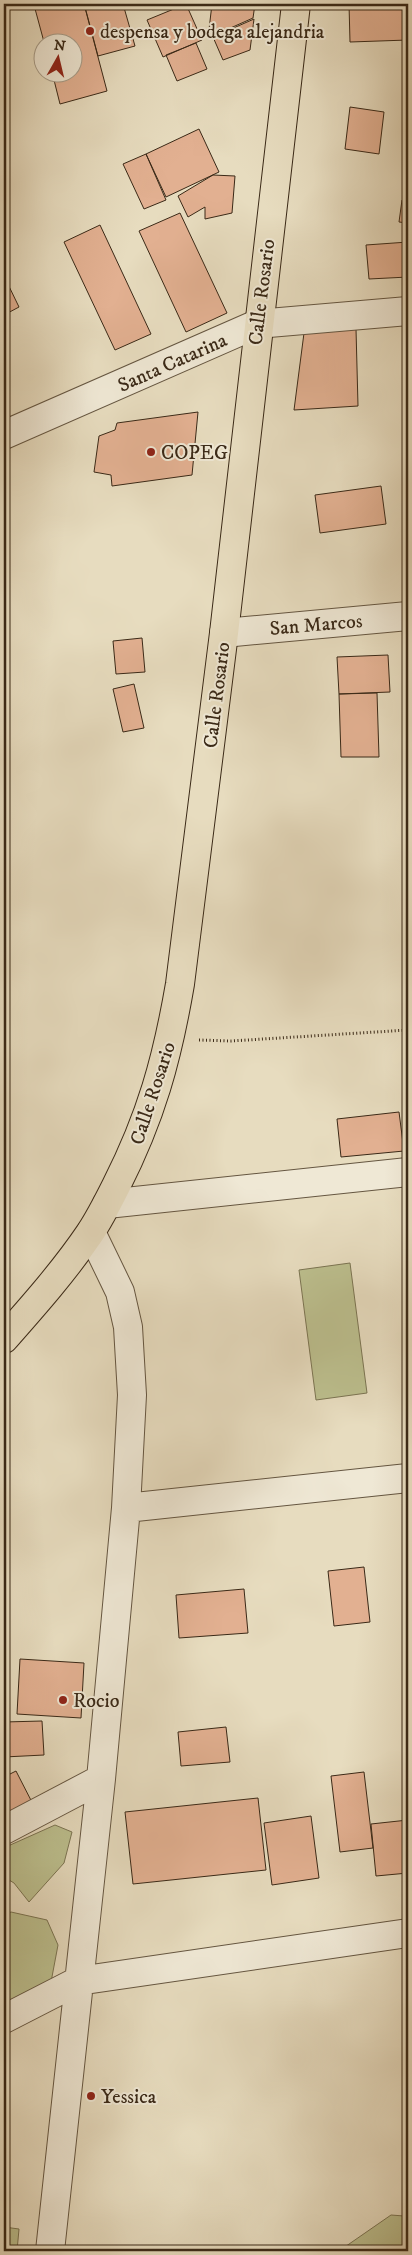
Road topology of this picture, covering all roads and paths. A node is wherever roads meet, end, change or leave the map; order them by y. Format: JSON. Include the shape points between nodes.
{"nodes":[{"id":1,"x":296,"y":4,"type":"edge"},
{"id":2,"x":408,"y":311,"type":"edge"},
{"id":3,"x":258,"y":324,"type":"junction"},
{"id":4,"x":4,"y":435,"type":"edge"},
{"id":5,"x":408,"y":616,"type":"edge"},
{"id":6,"x":224,"y":633,"type":"junction"},
{"id":7,"x":408,"y":1030,"type":"edge"},
{"id":8,"x":170,"y":1040,"type":"junction"},
{"id":9,"x":408,"y":1172,"type":"edge"},
{"id":10,"x":107,"y":1204,"type":"junction"},
{"id":11,"x":91,"y":1232,"type":"junction"},
{"id":12,"x":4,"y":1339,"type":"edge"},
{"id":13,"x":408,"y":1478,"type":"edge"},
{"id":14,"x":126,"y":1508,"type":"junction"},
{"id":15,"x":101,"y":1779,"type":"junction"},
{"id":16,"x":4,"y":1830,"type":"edge"},
{"id":17,"x":408,"y":1933,"type":"edge"},
{"id":18,"x":78,"y":1981,"type":"junction"},
{"id":19,"x":4,"y":2019,"type":"edge"},
{"id":20,"x":50,"y":2251,"type":"edge"}],
"edges":[{"from":1,"to":3,"type":"main road","name":"Calle Rosario"},
{"from":2,"to":3,"type":"street","name":"Santa Catarina"},
{"from":3,"to":4,"type":"street","name":"Santa Catarina"},
{"from":3,"to":6,"type":"main road","name":"Calle Rosario"},
{"from":5,"to":6,"type":"street","name":"San Marcos"},
{"from":6,"to":8,"type":"main road","name":"Calle Rosario","via":[[180,984]]},
{"from":7,"to":8,"type":"path","via":[[230,1041]]},
{"from":8,"to":10,"type":"main road","name":"Calle Rosario","via":[[158,1087],[137,1145]]},
{"from":9,"to":10,"type":"street"},
{"from":10,"to":11,"type":"main road","name":"Calle Rosario"},
{"from":11,"to":12,"type":"main road","name":"Calle Rosario"},
{"from":11,"to":14,"type":"street","via":[[120,1292],[128,1327],[132,1395]]},
{"from":13,"to":14,"type":"street"},
{"from":14,"to":15,"type":"street"},
{"from":15,"to":16,"type":"street"},
{"from":15,"to":18,"type":"street"},
{"from":17,"to":18,"type":"street"},
{"from":18,"to":19,"type":"street"},
{"from":18,"to":20,"type":"street"}]}
